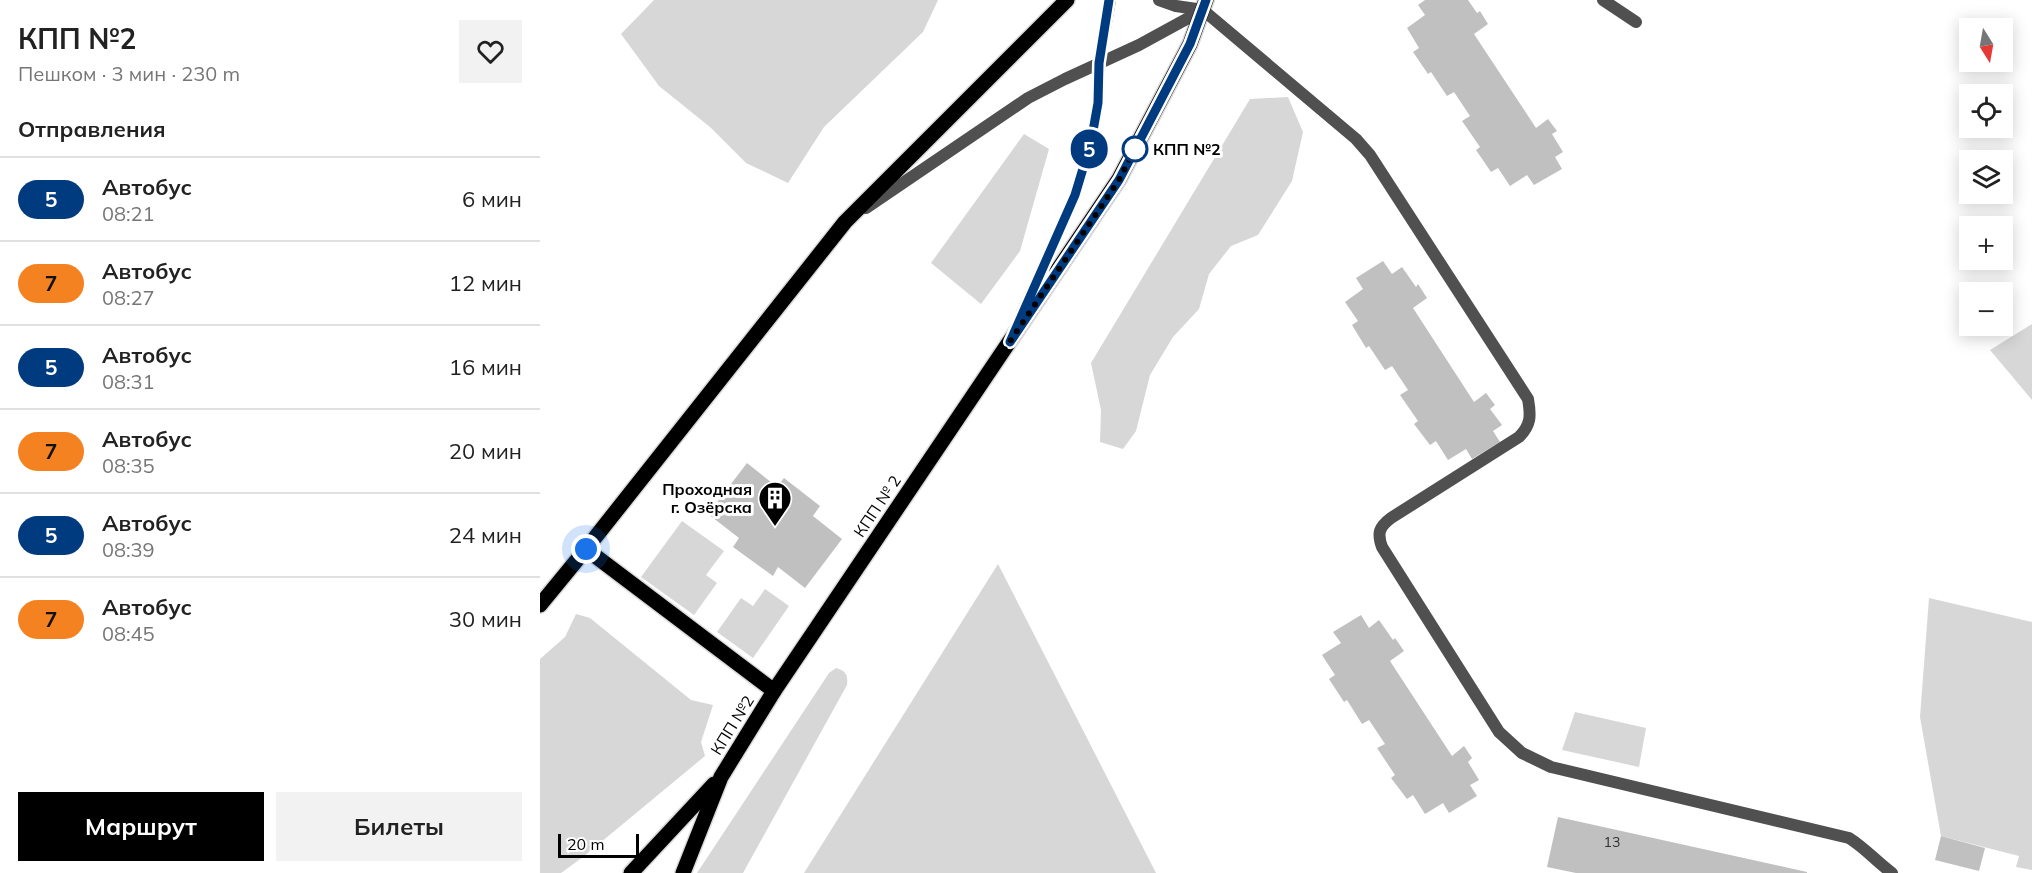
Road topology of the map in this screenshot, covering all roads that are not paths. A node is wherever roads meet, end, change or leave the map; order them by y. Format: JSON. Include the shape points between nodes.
{"nodes":[{"id":1,"x":1067,"y":0,"type":"edge"},
{"id":2,"x":1110,"y":0,"type":"edge"},
{"id":3,"x":1159,"y":0,"type":"edge"},
{"id":4,"x":1603,"y":0,"type":"edge"},
{"id":5,"x":1204,"y":5,"type":"edge"},
{"id":6,"x":1636,"y":21,"type":"dead end"},
{"id":7,"x":1099,"y":63,"type":"junction"},
{"id":8,"x":845,"y":222,"type":"junction"},
{"id":9,"x":1010,"y":342,"type":"junction"},
{"id":10,"x":586,"y":549,"type":"junction"},
{"id":11,"x":540,"y":605,"type":"edge"},
{"id":12,"x":774,"y":691,"type":"junction"},
{"id":13,"x":721,"y":777,"type":"junction"},
{"id":14,"x":631,"y":873,"type":"edge"},
{"id":15,"x":683,"y":873,"type":"edge"},
{"id":16,"x":1892,"y":873,"type":"edge"}],
"edges":[{"from":1,"to":8,"type":"main road"},
{"from":2,"to":7,"type":"street"},
{"from":3,"to":5,"type":"street","via":[[1176,6]]},
{"from":4,"to":6,"type":"street"},
{"from":5,"to":7,"type":"street","via":[[1139,45]]},
{"from":5,"to":9,"type":"main road","name":"КПП № 2","via":[[1190,44],[1119,180]]},
{"from":5,"to":16,"type":"street","via":[[1370,155],[1528,399],[1531,414],[1520,437],[1391,518],[1381,526],[1378,536],[1499,732],[1522,753],[1551,767],[1849,838]]},
{"from":7,"to":8,"type":"street","via":[[1028,98]]},
{"from":7,"to":9,"type":"street","via":[[1098,103],[1091,142],[1075,195]]},
{"from":8,"to":10,"type":"main road"},
{"from":9,"to":12,"type":"main road","name":"КПП № 2"},
{"from":10,"to":11,"type":"main road"},
{"from":10,"to":12,"type":"main road"},
{"from":12,"to":13,"type":"main road","name":"КПП №2"},
{"from":13,"to":14,"type":"main road"},
{"from":13,"to":15,"type":"main road"}]}
